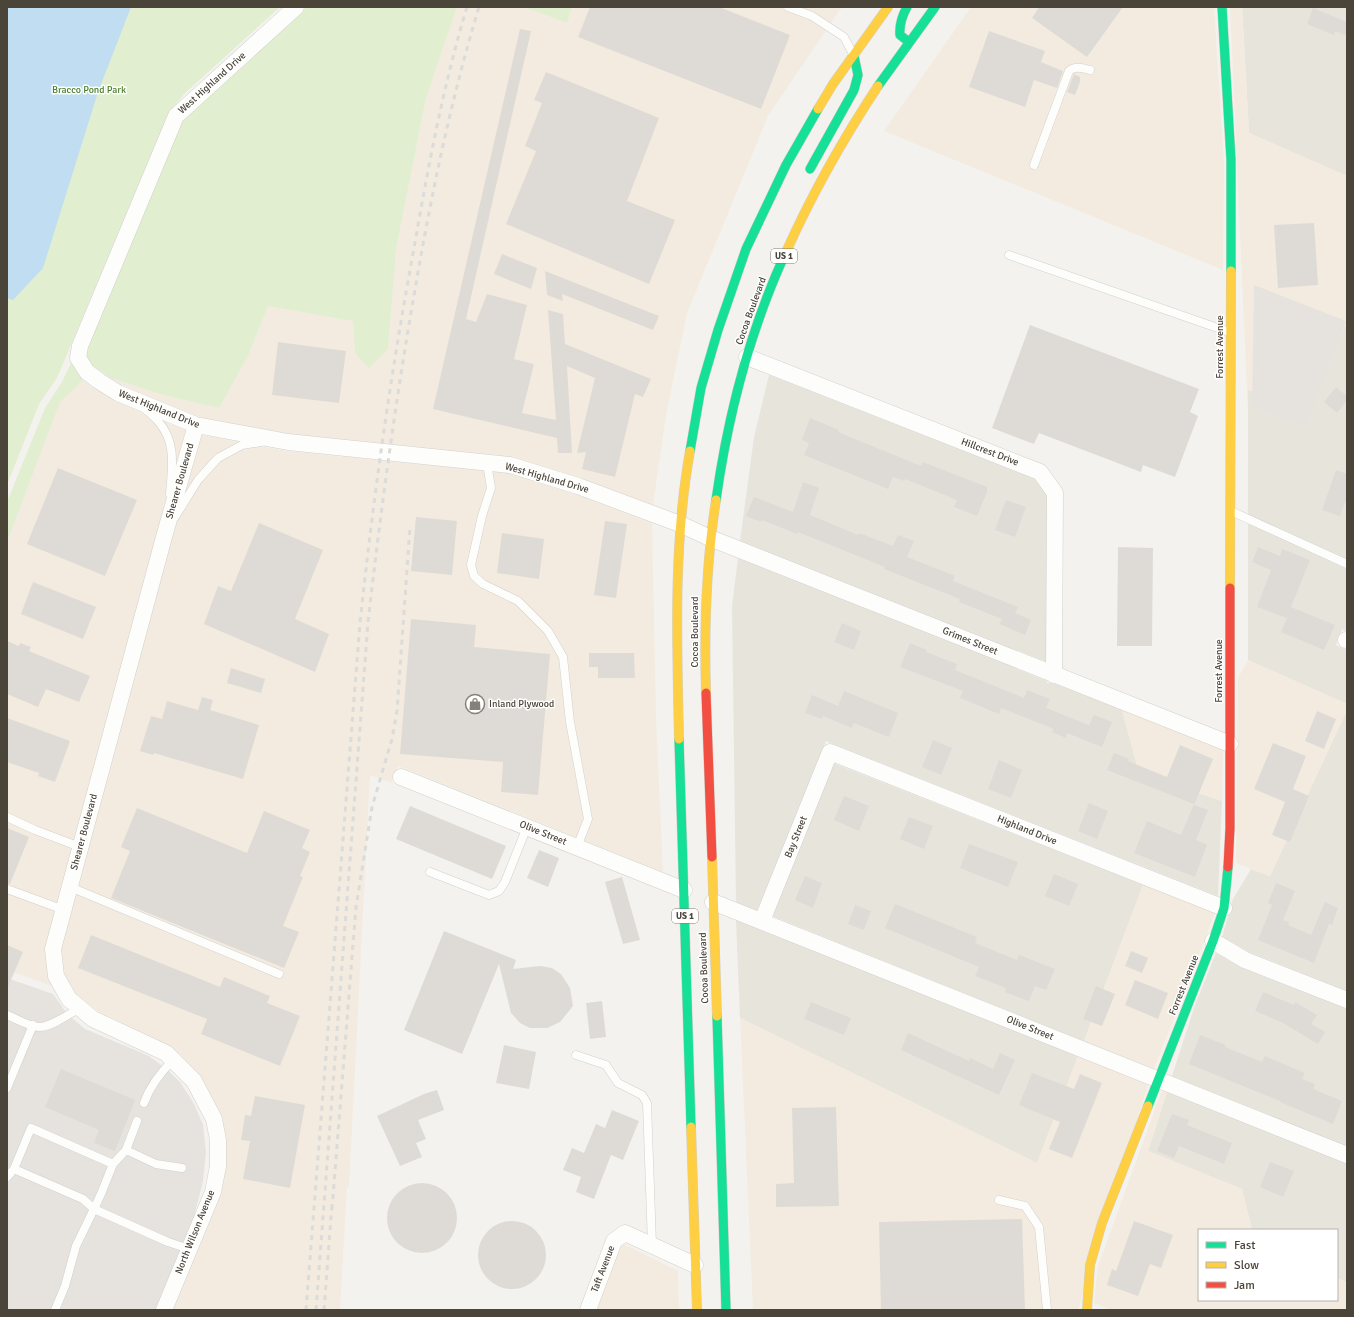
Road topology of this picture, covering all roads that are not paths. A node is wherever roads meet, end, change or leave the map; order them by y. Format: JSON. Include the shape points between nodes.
{"nodes":[{"id":1,"x":296,"y":7,"type":"edge"},
{"id":2,"x":788,"y":7,"type":"edge"},
{"id":3,"x":888,"y":7,"type":"edge"},
{"id":4,"x":907,"y":7,"type":"edge"},
{"id":5,"x":934,"y":7,"type":"edge"},
{"id":6,"x":1222,"y":7,"type":"edge"},
{"id":7,"x":910,"y":42,"type":"junction"},
{"id":8,"x":854,"y":56,"type":"junction"},
{"id":9,"x":1090,"y":70,"type":"dead end"},
{"id":10,"x":1034,"y":164,"type":"dead end"},
{"id":11,"x":805,"y":180,"type":"dead end"},
{"id":12,"x":786,"y":228,"type":"dead end"},
{"id":13,"x":1009,"y":255,"type":"dead end"},
{"id":14,"x":784,"y":257,"type":"junction"},
{"id":15,"x":1231,"y":333,"type":"junction"},
{"id":16,"x":746,"y":357,"type":"junction"},
{"id":17,"x":118,"y":393,"type":"junction"},
{"id":18,"x":196,"y":425,"type":"junction"},
{"id":19,"x":288,"y":442,"type":"junction"},
{"id":20,"x":487,"y":463,"type":"junction"},
{"id":21,"x":1231,"y":511,"type":"junction"},
{"id":22,"x":680,"y":524,"type":"junction"},
{"id":23,"x":164,"y":537,"type":"junction"},
{"id":24,"x":710,"y":538,"type":"junction"},
{"id":25,"x":1347,"y":564,"type":"edge"},
{"id":26,"x":1054,"y":674,"type":"junction"},
{"id":27,"x":679,"y":721,"type":"junction"},
{"id":28,"x":687,"y":742,"type":"dead end"},
{"id":29,"x":1230,"y":744,"type":"junction"},
{"id":30,"x":830,"y":752,"type":"joint"},
{"id":31,"x":402,"y":777,"type":"dead end"},
{"id":32,"x":7,"y":817,"type":"edge"},
{"id":33,"x":527,"y":827,"type":"junction"},
{"id":34,"x":80,"y":847,"type":"junction"},
{"id":35,"x":577,"y":847,"type":"junction"},
{"id":36,"x":430,"y":872,"type":"dead end"},
{"id":37,"x":70,"y":887,"type":"junction"},
{"id":38,"x":7,"y":889,"type":"edge"},
{"id":39,"x":690,"y":895,"type":"junction"},
{"id":40,"x":709,"y":897,"type":"junction"},
{"id":41,"x":1224,"y":908,"type":"junction"},
{"id":42,"x":64,"y":910,"type":"junction"},
{"id":43,"x":762,"y":921,"type":"junction"},
{"id":44,"x":1213,"y":941,"type":"junction"},
{"id":45,"x":279,"y":974,"type":"dead end"},
{"id":46,"x":1347,"y":1000,"type":"edge"},
{"id":47,"x":80,"y":1008,"type":"junction"},
{"id":48,"x":7,"y":1015,"type":"edge"},
{"id":49,"x":32,"y":1026,"type":"junction"},
{"id":50,"x":576,"y":1055,"type":"dead end"},
{"id":51,"x":177,"y":1064,"type":"junction"},
{"id":52,"x":710,"y":1064,"type":"dead end"},
{"id":53,"x":1158,"y":1080,"type":"junction"},
{"id":54,"x":7,"y":1088,"type":"edge"},
{"id":55,"x":144,"y":1103,"type":"dead end"},
{"id":56,"x":719,"y":1106,"type":"junction"},
{"id":57,"x":137,"y":1121,"type":"dead end"},
{"id":58,"x":126,"y":1150,"type":"junction"},
{"id":59,"x":1347,"y":1155,"type":"edge"},
{"id":60,"x":113,"y":1164,"type":"junction"},
{"id":61,"x":182,"y":1168,"type":"dead end"},
{"id":62,"x":14,"y":1169,"type":"junction"},
{"id":63,"x":7,"y":1177,"type":"edge"},
{"id":64,"x":998,"y":1200,"type":"dead end"},
{"id":65,"x":94,"y":1209,"type":"junction"},
{"id":66,"x":652,"y":1245,"type":"junction"},
{"id":67,"x":189,"y":1249,"type":"junction"},
{"id":68,"x":695,"y":1265,"type":"junction"},
{"id":69,"x":55,"y":1310,"type":"edge"},
{"id":70,"x":164,"y":1310,"type":"edge"},
{"id":71,"x":588,"y":1310,"type":"edge"},
{"id":72,"x":697,"y":1310,"type":"edge"},
{"id":73,"x":726,"y":1310,"type":"edge"},
{"id":74,"x":1047,"y":1310,"type":"edge"},
{"id":75,"x":1087,"y":1310,"type":"edge"}],
"edges":[{"from":1,"to":17,"type":"street","name":"West Highland Drive","via":[[176,116],[80,346],[78,358],[87,372]]},
{"from":2,"to":8,"type":"lane","via":[[812,16],[844,37]]},
{"from":3,"to":8,"type":"main road","name":"Cocoa Boulevard","number":"US 1"},
{"from":4,"to":7,"type":"main road","via":[[899,25],[900,35]]},
{"from":5,"to":7,"type":"main road","name":"Cocoa Boulevard","number":"US 1"},
{"from":6,"to":15,"type":"main road","name":"Forrest Avenue","via":[[1231,160]]},
{"from":7,"to":14,"type":"main road","name":"Cocoa Boulevard","number":"US 1","via":[[872,94],[842,143]]},
{"from":8,"to":11,"type":"main road","via":[[858,75],[854,90]]},
{"from":8,"to":22,"type":"main road","name":"Cocoa Boulevard","number":"US 1","via":[[833,84],[786,165],[746,249],[701,388],[685,477]]},
{"from":9,"to":10,"type":"lane","via":[[1072,68],[1068,71]]},
{"from":12,"to":14,"type":"main road"},
{"from":13,"to":15,"type":"lane"},
{"from":14,"to":16,"type":"main road","name":"Cocoa Boulevard","number":"US 1"},
{"from":15,"to":21,"type":"main road","name":"Forrest Avenue"},
{"from":16,"to":24,"type":"main road","name":"Cocoa Boulevard","number":"US 1","via":[[725,446]]},
{"from":16,"to":26,"type":"street","name":"Hillcrest Drive","via":[[1040,472],[1055,493]]},
{"from":17,"to":18,"type":"street","name":"West Highland Drive"},
{"from":17,"to":23,"type":"lane","name":"Shearer Boulevard","via":[[149,412],[162,426],[170,442],[170,496]]},
{"from":18,"to":19,"type":"street","name":"West Highland Drive"},
{"from":18,"to":23,"type":"street","name":"Shearer Boulevard"},
{"from":19,"to":20,"type":"street","name":"West Highland Drive"},
{"from":19,"to":23,"type":"lane","name":"Shearer Boulevard","via":[[242,445],[218,458],[198,480]]},
{"from":20,"to":22,"type":"street","name":"West Highland Drive","via":[[510,465],[578,486]]},
{"from":20,"to":35,"type":"lane","via":[[491,488],[471,565],[474,576],[483,584],[518,601],[548,631],[563,657],[570,722],[588,819]]},
{"from":21,"to":25,"type":"lane"},
{"from":21,"to":29,"type":"main road","name":"Forrest Avenue"},
{"from":22,"to":24,"type":"street","name":"West Highland Drive"},
{"from":22,"to":27,"type":"main road","name":"Cocoa Boulevard","number":"US 1","via":[[676,612]]},
{"from":23,"to":34,"type":"street","name":"Shearer Boulevard"},
{"from":24,"to":26,"type":"street","name":"Grimes Street"},
{"from":24,"to":40,"type":"main road","name":"Cocoa Boulevard","number":"US 1","via":[[706,576],[705,644]]},
{"from":26,"to":29,"type":"street","name":"Grimes Street"},
{"from":27,"to":28,"type":"main road"},
{"from":27,"to":39,"type":"main road","name":"Cocoa Boulevard","number":"US 1"},
{"from":29,"to":41,"type":"main road","name":"Forrest Avenue","via":[[1230,828]]},
{"from":30,"to":41,"type":"street","name":"Highland Drive"},
{"from":30,"to":43,"type":"street","name":"Bay Street"},
{"from":31,"to":33,"type":"street","name":"Olive Street"},
{"from":32,"to":34,"type":"lane"},
{"from":33,"to":35,"type":"street","name":"Olive Street"},
{"from":33,"to":36,"type":"lane","via":[[499,891],[489,895]]},
{"from":34,"to":37,"type":"street","name":"Shearer Boulevard"},
{"from":35,"to":39,"type":"street","name":"Olive Street"},
{"from":37,"to":42,"type":"street","name":"Shearer Boulevard"},
{"from":37,"to":45,"type":"lane"},
{"from":38,"to":42,"type":"lane"},
{"from":39,"to":68,"type":"main road","name":"Cocoa Boulevard","number":"US 1"},
{"from":40,"to":43,"type":"street","name":"Olive Street"},
{"from":40,"to":56,"type":"main road","name":"Cocoa Boulevard","number":"US 1"},
{"from":41,"to":44,"type":"main road","name":"Forrest Avenue"},
{"from":42,"to":47,"type":"street","name":"Shearer Boulevard","via":[[53,949],[56,976],[69,999]]},
{"from":43,"to":53,"type":"street","name":"Olive Street"},
{"from":44,"to":46,"type":"street","via":[[1245,960]]},
{"from":44,"to":53,"type":"main road","name":"Forrest Avenue"},
{"from":47,"to":49,"type":"lane","via":[[62,1020],[40,1027]]},
{"from":47,"to":51,"type":"street","name":"Shearer Boulevard","via":[[94,1019],[166,1053]]},
{"from":48,"to":49,"type":"lane"},
{"from":49,"to":54,"type":"lane"},
{"from":50,"to":66,"type":"lane","via":[[606,1064],[618,1083],[642,1095],[647,1103]]},
{"from":51,"to":55,"type":"lane","via":[[160,1074],[148,1090]]},
{"from":51,"to":67,"type":"street","name":"North Wilson Avenue","via":[[194,1081],[204,1099],[214,1119],[218,1140],[218,1166],[212,1192]]},
{"from":52,"to":56,"type":"main road"},
{"from":53,"to":59,"type":"street","name":"Olive Street"},
{"from":53,"to":75,"type":"main road","name":"Forrest Avenue","via":[[1102,1223],[1090,1265]]},
{"from":56,"to":73,"type":"main road","name":"Cocoa Boulevard","number":"US 1"},
{"from":57,"to":58,"type":"lane"},
{"from":58,"to":60,"type":"lane"},
{"from":58,"to":61,"type":"lane","via":[[156,1164]]},
{"from":60,"to":62,"type":"lane","via":[[31,1128]]},
{"from":60,"to":65,"type":"lane"},
{"from":62,"to":63,"type":"lane"},
{"from":62,"to":65,"type":"lane","via":[[83,1199]]},
{"from":64,"to":74,"type":"lane","via":[[1025,1206],[1039,1227]]},
{"from":65,"to":67,"type":"lane"},
{"from":65,"to":69,"type":"lane","via":[[76,1246],[65,1286]]},
{"from":66,"to":68,"type":"street"},
{"from":66,"to":71,"type":"street","name":"Taft Avenue","via":[[625,1233],[614,1241]]},
{"from":67,"to":70,"type":"street","name":"North Wilson Avenue"},
{"from":68,"to":72,"type":"main road","name":"Cocoa Boulevard","number":"US 1"}]}
